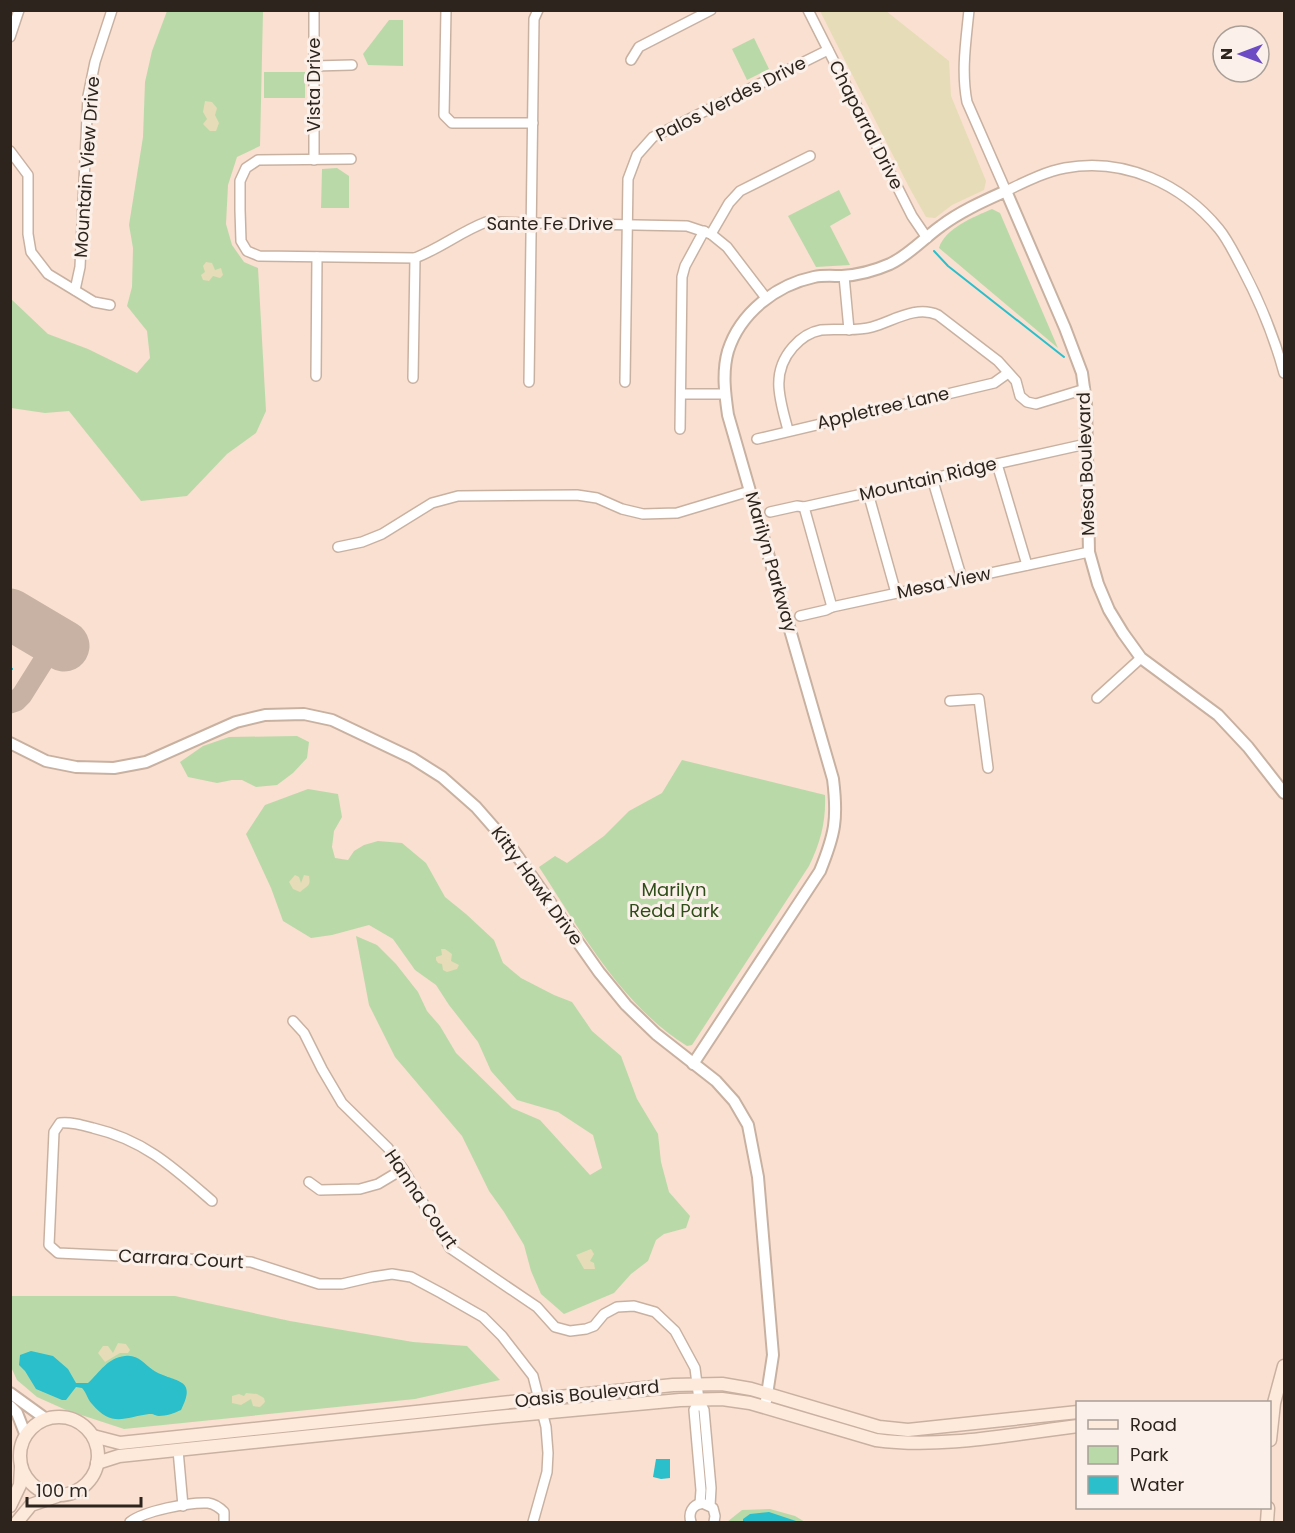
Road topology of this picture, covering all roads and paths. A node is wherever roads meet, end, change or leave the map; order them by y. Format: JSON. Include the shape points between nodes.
{"nodes":[{"id":1,"x":19,"y":10,"type":"edge"},
{"id":2,"x":112,"y":10,"type":"edge"},
{"id":3,"x":314,"y":10,"type":"edge"},
{"id":4,"x":446,"y":10,"type":"edge"},
{"id":5,"x":538,"y":10,"type":"edge"},
{"id":6,"x":711,"y":10,"type":"edge"},
{"id":7,"x":808,"y":10,"type":"edge"},
{"id":8,"x":969,"y":10,"type":"edge"},
{"id":9,"x":10,"y":37,"type":"edge"},
{"id":10,"x":828,"y":50,"type":"junction"},
{"id":11,"x":631,"y":60,"type":"dead end"},
{"id":12,"x":314,"y":66,"type":"junction"},
{"id":13,"x":352,"y":66,"type":"dead end"},
{"id":14,"x":532,"y":123,"type":"junction"},
{"id":15,"x":10,"y":151,"type":"edge"},
{"id":16,"x":810,"y":156,"type":"dead end"},
{"id":17,"x":351,"y":159,"type":"dead end"},
{"id":18,"x":314,"y":160,"type":"junction"},
{"id":19,"x":1006,"y":192,"type":"junction"},
{"id":20,"x":531,"y":222,"type":"junction"},
{"id":21,"x":627,"y":224,"type":"junction"},
{"id":22,"x":707,"y":233,"type":"junction"},
{"id":23,"x":927,"y":238,"type":"junction"},
{"id":24,"x":317,"y":257,"type":"junction"},
{"id":25,"x":415,"y":258,"type":"junction"},
{"id":26,"x":844,"y":276,"type":"junction"},
{"id":27,"x":75,"y":290,"type":"junction"},
{"id":28,"x":766,"y":298,"type":"junction"},
{"id":29,"x":110,"y":305,"type":"dead end"},
{"id":30,"x":849,"y":330,"type":"junction"},
{"id":31,"x":1008,"y":373,"type":"junction"},
{"id":32,"x":1284,"y":373,"type":"edge"},
{"id":33,"x":316,"y":376,"type":"dead end"},
{"id":34,"x":413,"y":378,"type":"dead end"},
{"id":35,"x":529,"y":382,"type":"dead end"},
{"id":36,"x":625,"y":382,"type":"dead end"},
{"id":37,"x":1085,"y":389,"type":"junction"},
{"id":38,"x":681,"y":394,"type":"junction"},
{"id":39,"x":725,"y":394,"type":"junction"},
{"id":40,"x":680,"y":429,"type":"dead end"},
{"id":41,"x":788,"y":430,"type":"junction"},
{"id":42,"x":756,"y":439,"type":"dead end"},
{"id":43,"x":1086,"y":444,"type":"junction"},
{"id":44,"x":997,"y":464,"type":"junction"},
{"id":45,"x":932,"y":478,"type":"junction"},
{"id":46,"x":750,"y":491,"type":"junction"},
{"id":47,"x":868,"y":493,"type":"junction"},
{"id":48,"x":804,"y":507,"type":"junction"},
{"id":49,"x":770,"y":512,"type":"dead end"},
{"id":50,"x":338,"y":547,"type":"dead end"},
{"id":51,"x":1089,"y":552,"type":"junction"},
{"id":52,"x":1027,"y":565,"type":"junction"},
{"id":53,"x":962,"y":579,"type":"junction"},
{"id":54,"x":896,"y":593,"type":"junction"},
{"id":55,"x":832,"y":607,"type":"junction"},
{"id":56,"x":800,"y":616,"type":"dead end"},
{"id":57,"x":1142,"y":658,"type":"junction"},
{"id":58,"x":1098,"y":698,"type":"dead end"},
{"id":59,"x":950,"y":701,"type":"dead end"},
{"id":60,"x":10,"y":743,"type":"edge"},
{"id":61,"x":988,"y":768,"type":"dead end"},
{"id":62,"x":1284,"y":793,"type":"edge"},
{"id":63,"x":293,"y":1021,"type":"dead end"},
{"id":64,"x":693,"y":1064,"type":"junction"},
{"id":65,"x":403,"y":1169,"type":"junction"},
{"id":66,"x":309,"y":1182,"type":"dead end"},
{"id":67,"x":212,"y":1201,"type":"dead end"},
{"id":68,"x":1284,"y":1366,"type":"edge"},
{"id":69,"x":698,"y":1384,"type":"junction"},
{"id":70,"x":10,"y":1393,"type":"edge"},
{"id":71,"x":767,"y":1394,"type":"junction"},
{"id":72,"x":540,"y":1399,"type":"junction"},
{"id":73,"x":699,"y":1400,"type":"junction"},
{"id":74,"x":10,"y":1406,"type":"edge"},
{"id":75,"x":764,"y":1407,"type":"junction"},
{"id":76,"x":1076,"y":1412,"type":"edge"},
{"id":77,"x":543,"y":1413,"type":"junction"},
{"id":78,"x":46,"y":1419,"type":"junction"},
{"id":79,"x":1271,"y":1421,"type":"edge"},
{"id":80,"x":1076,"y":1426,"type":"edge"},
{"id":81,"x":26,"y":1436,"type":"junction"},
{"id":82,"x":93,"y":1436,"type":"junction"},
{"id":83,"x":178,"y":1450,"type":"junction"},
{"id":84,"x":21,"y":1463,"type":"junction"},
{"id":85,"x":97,"y":1463,"type":"junction"},
{"id":86,"x":59,"y":1495,"type":"junction"},
{"id":87,"x":705,"y":1505,"type":"junction"},
{"id":88,"x":10,"y":1506,"type":"edge"},
{"id":89,"x":183,"y":1506,"type":"junction"},
{"id":90,"x":17,"y":1522,"type":"edge"},
{"id":91,"x":130,"y":1522,"type":"edge"},
{"id":92,"x":224,"y":1522,"type":"edge"},
{"id":93,"x":533,"y":1522,"type":"edge"},
{"id":94,"x":692,"y":1522,"type":"edge"},
{"id":95,"x":714,"y":1522,"type":"edge"}],
"edges":[{"from":1,"to":9,"type":"street"},
{"from":2,"to":27,"type":"street","name":"Mountain View Drive","via":[[88,96],[80,267]]},
{"from":3,"to":12,"type":"street","name":"Vista Drive"},
{"from":4,"to":14,"type":"street","via":[[444,115],[452,123]]},
{"from":5,"to":14,"type":"street","via":[[534,19]]},
{"from":6,"to":11,"type":"street","via":[[639,46]]},
{"from":7,"to":10,"type":"street","name":"Chaparral Drive"},
{"from":8,"to":19,"type":"street","name":"Mesa Boulevard","via":[[964,86]]},
{"from":10,"to":21,"type":"street","name":"Palos Verdes Drive","via":[[653,137],[637,155],[628,179]]},
{"from":10,"to":23,"type":"street","name":"Chaparral Drive","via":[[912,216]]},
{"from":12,"to":13,"type":"street"},
{"from":12,"to":18,"type":"street","name":"Vista Drive"},
{"from":14,"to":20,"type":"street"},
{"from":15,"to":27,"type":"street","via":[[28,175],[28,234],[32,252],[48,274]]},
{"from":16,"to":22,"type":"street","via":[[740,191]]},
{"from":17,"to":18,"type":"street","name":"Sante Fe Drive"},
{"from":18,"to":24,"type":"street","name":"Sante Fe Drive","via":[[258,160],[246,168],[240,181],[240,241],[259,256]]},
{"from":19,"to":23,"type":"street","name":"Marilyn Parkway","via":[[970,208]]},
{"from":19,"to":32,"type":"street","via":[[1066,168],[1095,166],[1145,175],[1184,195],[1221,231],[1238,261],[1262,305]]},
{"from":19,"to":37,"type":"street","name":"Mesa Boulevard","via":[[1077,357]]},
{"from":20,"to":21,"type":"street","name":"Sante Fe Drive"},
{"from":20,"to":25,"type":"street","name":"Sante Fe Drive","via":[[486,222]]},
{"from":20,"to":35,"type":"street"},
{"from":21,"to":22,"type":"street","name":"Sante Fe Drive","via":[[687,226]]},
{"from":21,"to":36,"type":"street","name":"Palos Verdes Drive"},
{"from":22,"to":28,"type":"street","via":[[727,247]]},
{"from":22,"to":38,"type":"street","via":[[682,277]]},
{"from":23,"to":26,"type":"street","name":"Marilyn Parkway","via":[[869,273]]},
{"from":24,"to":25,"type":"street","name":"Sante Fe Drive"},
{"from":24,"to":33,"type":"street"},
{"from":25,"to":34,"type":"street"},
{"from":26,"to":28,"type":"street","name":"Marilyn Parkway","via":[[816,277],[786,285]]},
{"from":26,"to":30,"type":"street"},
{"from":27,"to":29,"type":"street","via":[[94,302]]},
{"from":28,"to":39,"type":"street","name":"Marilyn Parkway","via":[[743,322],[728,350]]},
{"from":30,"to":31,"type":"street","via":[[930,311],[998,361]]},
{"from":30,"to":41,"type":"street","via":[[820,330],[808,335],[784,357],[778,379]]},
{"from":31,"to":37,"type":"street","via":[[1016,381],[1020,396],[1036,404]]},
{"from":31,"to":41,"type":"street","name":"Appletree Lane","via":[[994,383]]},
{"from":37,"to":43,"type":"street","name":"Mesa Boulevard"},
{"from":38,"to":39,"type":"street"},
{"from":38,"to":40,"type":"street"},
{"from":39,"to":46,"type":"street","name":"Marilyn Parkway"},
{"from":41,"to":42,"type":"street","name":"Appletree Lane"},
{"from":43,"to":44,"type":"street","name":"Mountain Ridge"},
{"from":43,"to":51,"type":"street","name":"Mesa Boulevard"},
{"from":44,"to":45,"type":"street","name":"Mountain Ridge"},
{"from":44,"to":52,"type":"street"},
{"from":45,"to":47,"type":"street","name":"Mountain Ridge"},
{"from":45,"to":53,"type":"street"},
{"from":46,"to":50,"type":"street","via":[[677,513],[643,514],[577,495],[458,496],[432,503],[382,534]]},
{"from":46,"to":64,"type":"street","name":"Marilyn Parkway","via":[[833,779],[837,810],[832,842],[820,871]]},
{"from":47,"to":48,"type":"street","name":"Mountain Ridge"},
{"from":47,"to":54,"type":"street"},
{"from":48,"to":49,"type":"street","name":"Mountain Ridge"},
{"from":48,"to":55,"type":"street"},
{"from":51,"to":52,"type":"street","name":"Mesa View"},
{"from":51,"to":57,"type":"street","name":"Mesa Boulevard","via":[[1109,610]]},
{"from":52,"to":53,"type":"street","name":"Mesa View"},
{"from":53,"to":54,"type":"street","name":"Mesa View"},
{"from":54,"to":55,"type":"street","name":"Mesa View"},
{"from":55,"to":56,"type":"street","name":"Mesa View"},
{"from":57,"to":58,"type":"street"},
{"from":57,"to":62,"type":"street","name":"Mesa Boulevard","via":[[1218,715]]},
{"from":59,"to":61,"type":"street","via":[[979,699]]},
{"from":60,"to":64,"type":"street","name":"Kitty Hawk Drive","via":[[46,760],[76,767],[114,768],[146,762],[226,726],[266,715],[304,714],[332,720],[411,758],[442,777],[476,807],[511,846],[626,1005]]},
{"from":63,"to":65,"type":"street","name":"Hanna Court","via":[[304,1033],[342,1103],[388,1148]]},
{"from":64,"to":71,"type":"street","name":"Kitty Hawk Drive","via":[[716,1081],[748,1125],[758,1177],[773,1355]]},
{"from":65,"to":66,"type":"street","via":[[378,1184],[360,1189],[320,1190]]},
{"from":65,"to":69,"type":"street","name":"Hanna Court","via":[[450,1248],[537,1307],[555,1327],[585,1329],[617,1307],[634,1306],[655,1312],[675,1331],[695,1368]]},
{"from":67,"to":72,"type":"street","name":"Carrara Court","via":[[142,1146],[69,1122],[60,1123],[54,1132],[49,1245],[58,1253],[251,1262],[319,1284],[342,1284],[392,1274],[411,1277],[483,1317],[533,1376]]},
{"from":68,"to":79,"type":"main road"},
{"from":69,"to":71,"type":"main road","name":"Oasis Boulevard","via":[[722,1384]]},
{"from":69,"to":72,"type":"main road","name":"Oasis Boulevard"},
{"from":69,"to":73,"type":"street","name":"Hanna Court"},
{"from":70,"to":78,"type":"street"},
{"from":71,"to":75,"type":"street","name":"Kitty Hawk Drive"},
{"from":71,"to":76,"type":"main road","name":"Oasis Boulevard","via":[[879,1427],[908,1430]]},
{"from":72,"to":77,"type":"street","name":"Carrara Court"},
{"from":72,"to":82,"type":"main road","name":"Oasis Boulevard","via":[[120,1443]]},
{"from":73,"to":75,"type":"main road","name":"Oasis Boulevard","via":[[722,1399]]},
{"from":73,"to":77,"type":"main road","name":"Oasis Boulevard"},
{"from":73,"to":87,"type":"street","name":"Hanna Court","via":[[694,1410]]},
{"from":74,"to":81,"type":"street"},
{"from":75,"to":80,"type":"main road","name":"Oasis Boulevard","via":[[895,1443]]},
{"from":77,"to":83,"type":"main road","name":"Oasis Boulevard"},
{"from":77,"to":93,"type":"street","name":"Carrara Court","via":[[547,1472]]},
{"from":78,"to":81,"type":"main road"},
{"from":78,"to":82,"type":"main road","name":"Oasis Boulevard","via":[[72,1419]]},
{"from":81,"to":84,"type":"main road"},
{"from":82,"to":85,"type":"main road"},
{"from":83,"to":85,"type":"main road","name":"Oasis Boulevard","via":[[119,1456]]},
{"from":83,"to":89,"type":"street"},
{"from":84,"to":86,"type":"main road","via":[[34,1486]]},
{"from":84,"to":88,"type":"main road","via":[[20,1485]]},
{"from":85,"to":86,"type":"main road","via":[[84,1486]]},
{"from":86,"to":90,"type":"main road","via":[[31,1505]]},
{"from":87,"to":94,"type":"street","via":[[692,1510]]},
{"from":87,"to":95,"type":"street","via":[[715,1512]]},
{"from":89,"to":91,"type":"street","via":[[139,1515]]},
{"from":89,"to":92,"type":"street","via":[[218,1506],[224,1512]]}]}
